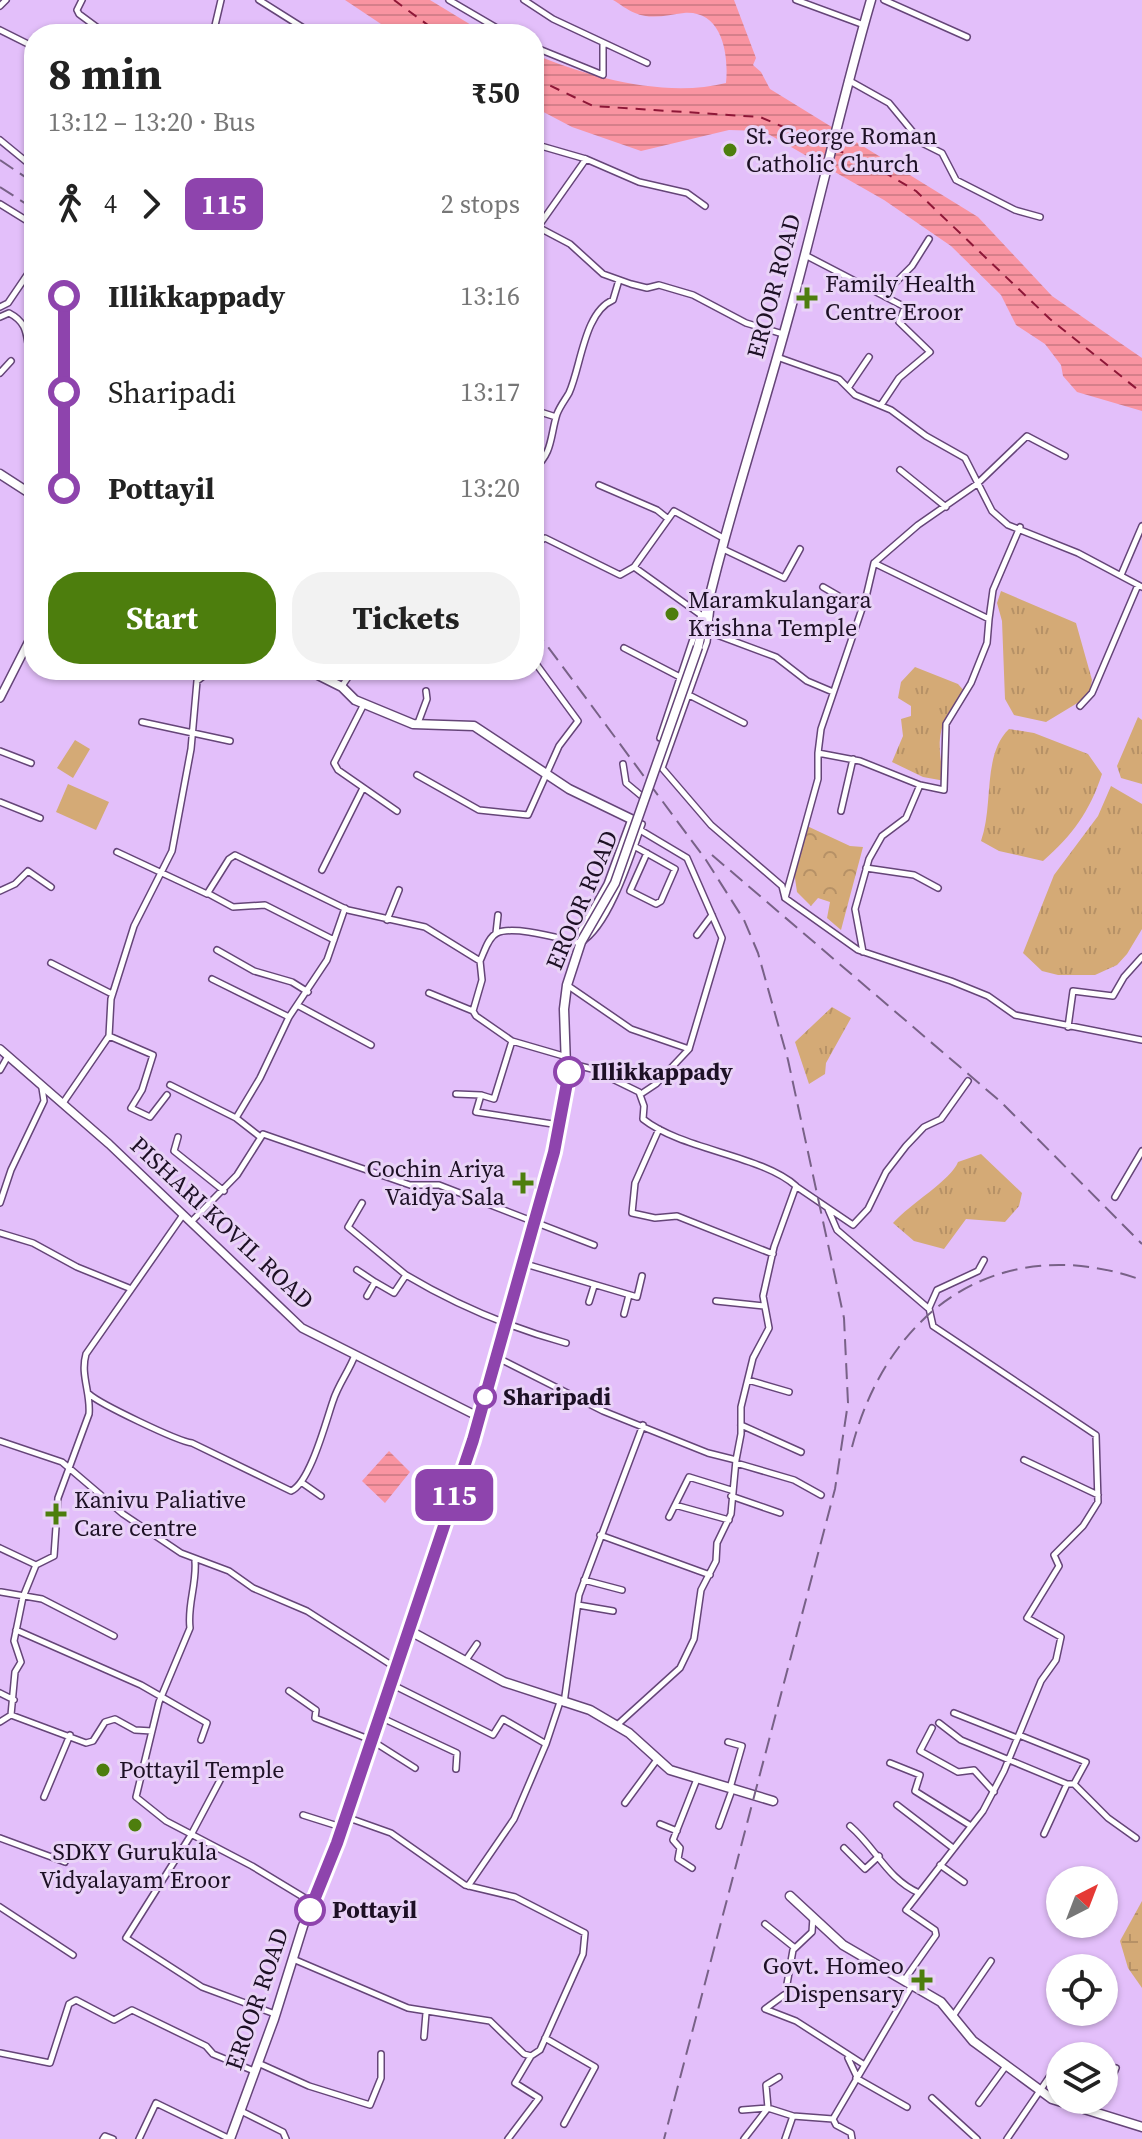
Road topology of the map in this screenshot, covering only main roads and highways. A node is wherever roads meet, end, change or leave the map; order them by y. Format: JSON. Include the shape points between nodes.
{"nodes":[{"id":1,"x":871,"y":0,"type":"edge"},
{"id":2,"x":0,"y":474,"type":"edge"},
{"id":3,"x":24,"y":490,"type":"edge"},
{"id":4,"x":329,"y":680,"type":"edge"},
{"id":5,"x":631,"y":819,"type":"road end"},
{"id":6,"x":410,"y":1631,"type":"junction"},
{"id":7,"x":773,"y":1801,"type":"dead end"},
{"id":8,"x":790,"y":1896,"type":"dead end"},
{"id":9,"x":1142,"y":2127,"type":"edge"},
{"id":10,"x":230,"y":2139,"type":"edge"}],
"edges":[{"from":1,"to":6,"type":"main road","name":"EROOR ROAD","bridge":true,"via":[[698,647],[615,883],[580,943],[567,985],[567,1095],[560,1126],[479,1417]]},
{"from":2,"to":3,"type":"main road"},
{"from":4,"to":5,"type":"main road","via":[[364,704],[418,724],[474,726],[569,789]]},
{"from":6,"to":7,"type":"main road","via":[[504,1682],[590,1710],[629,1733],[656,1761]]},
{"from":6,"to":10,"type":"main road","name":"EROOR ROAD"},
{"from":8,"to":9,"type":"main road","via":[[843,1945],[941,2002],[973,2041],[1039,2091],[1066,2106]]}]}
